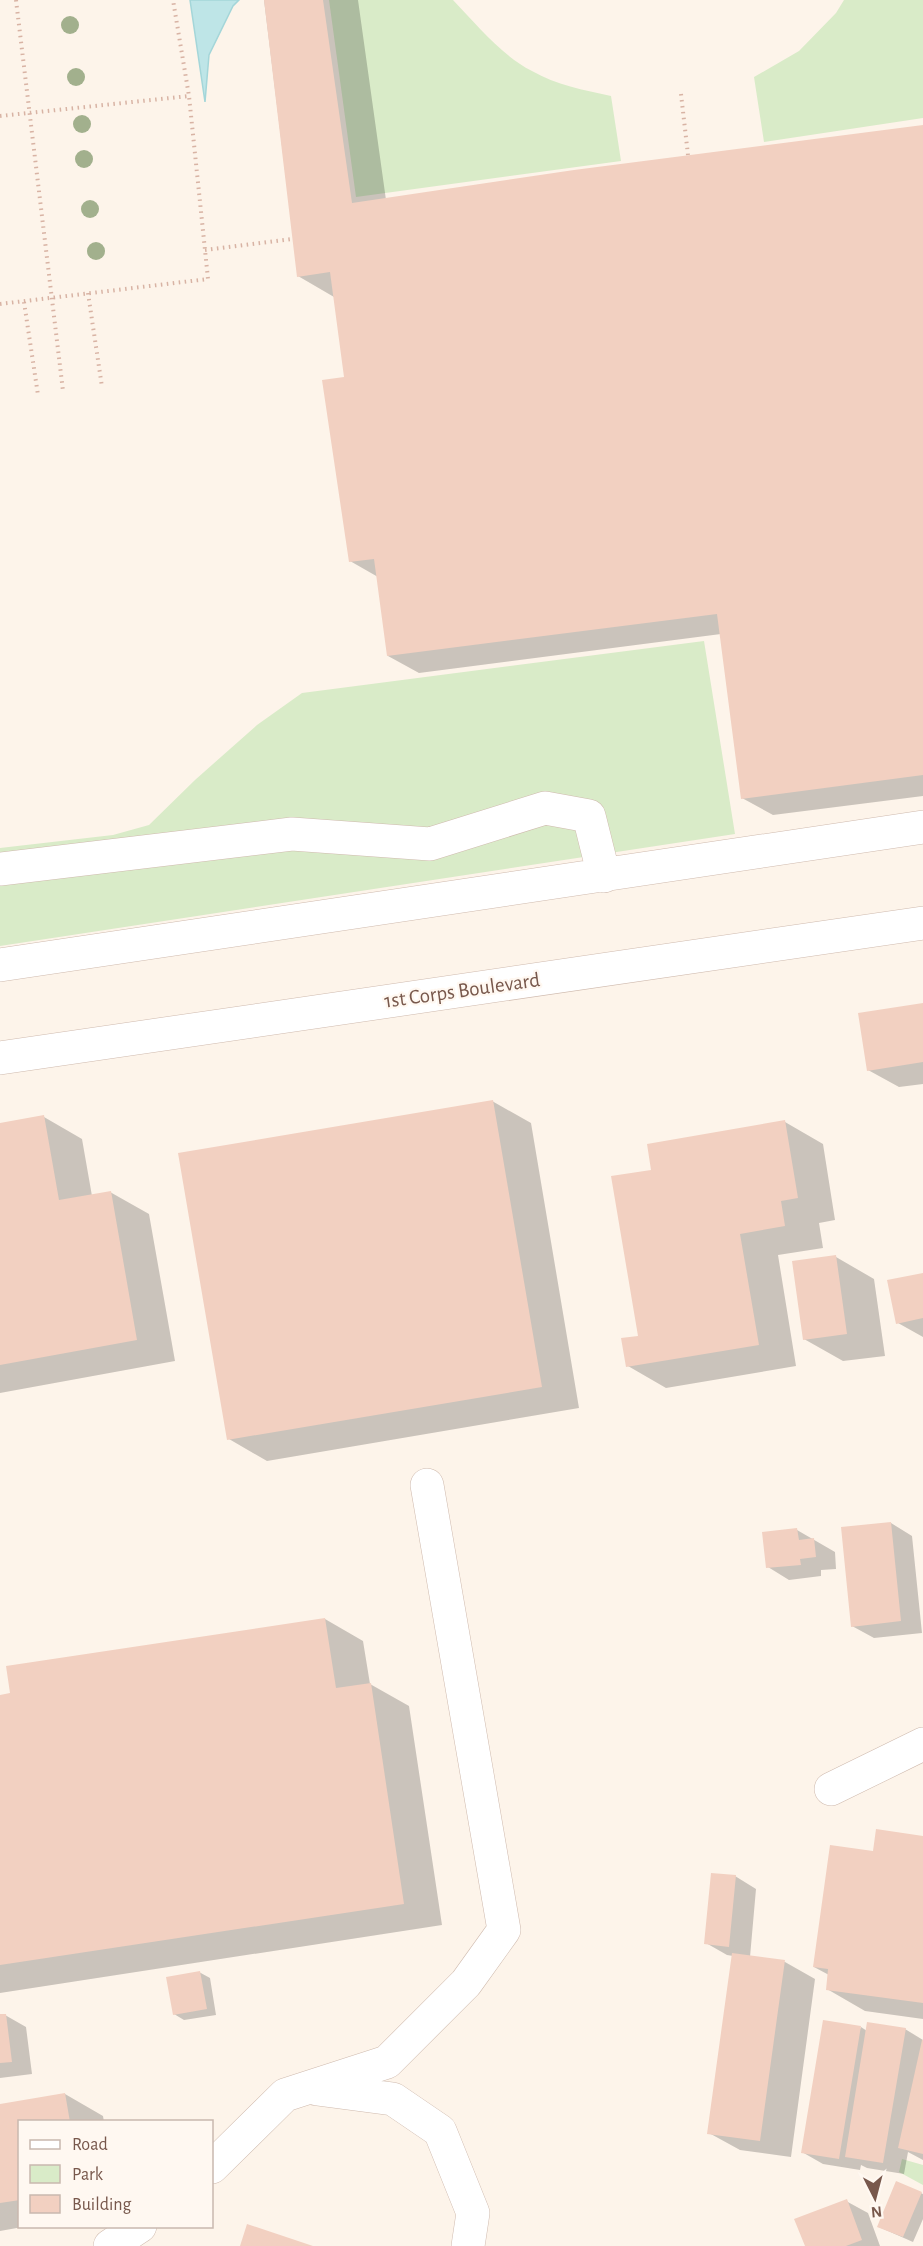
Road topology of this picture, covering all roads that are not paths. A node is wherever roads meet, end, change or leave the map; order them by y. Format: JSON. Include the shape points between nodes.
{"nodes":[{"id":1,"x":923,"y":827,"type":"edge"},
{"id":2,"x":0,"y":869,"type":"edge"},
{"id":3,"x":604,"y":876,"type":"junction"},
{"id":4,"x":923,"y":923,"type":"edge"},
{"id":5,"x":0,"y":965,"type":"edge"},
{"id":6,"x":0,"y":1058,"type":"edge"},
{"id":7,"x":427,"y":1485,"type":"dead end"},
{"id":8,"x":923,"y":1744,"type":"edge"},
{"id":9,"x":831,"y":1789,"type":"dead end"},
{"id":10,"x":306,"y":2088,"type":"junction"},
{"id":11,"x":213,"y":2166,"type":"edge"},
{"id":12,"x":137,"y":2228,"type":"edge"},
{"id":13,"x":110,"y":2246,"type":"edge"},
{"id":14,"x":468,"y":2246,"type":"edge"}],
"edges":[{"from":1,"to":3,"type":"lane"},
{"from":2,"to":3,"type":"lane","via":[[292,834],[430,844],[545,808],[589,816]]},
{"from":3,"to":5,"type":"lane"},
{"from":4,"to":6,"type":"lane","name":"1st Corps Boulevard"},
{"from":7,"to":10,"type":"lane","via":[[504,1930],[466,1983],[387,2062]]},
{"from":8,"to":9,"type":"lane"},
{"from":10,"to":11,"type":"lane","via":[[285,2095]]},
{"from":10,"to":14,"type":"lane","via":[[393,2099],[440,2132],[473,2213]]},
{"from":12,"to":13,"type":"lane"}]}
